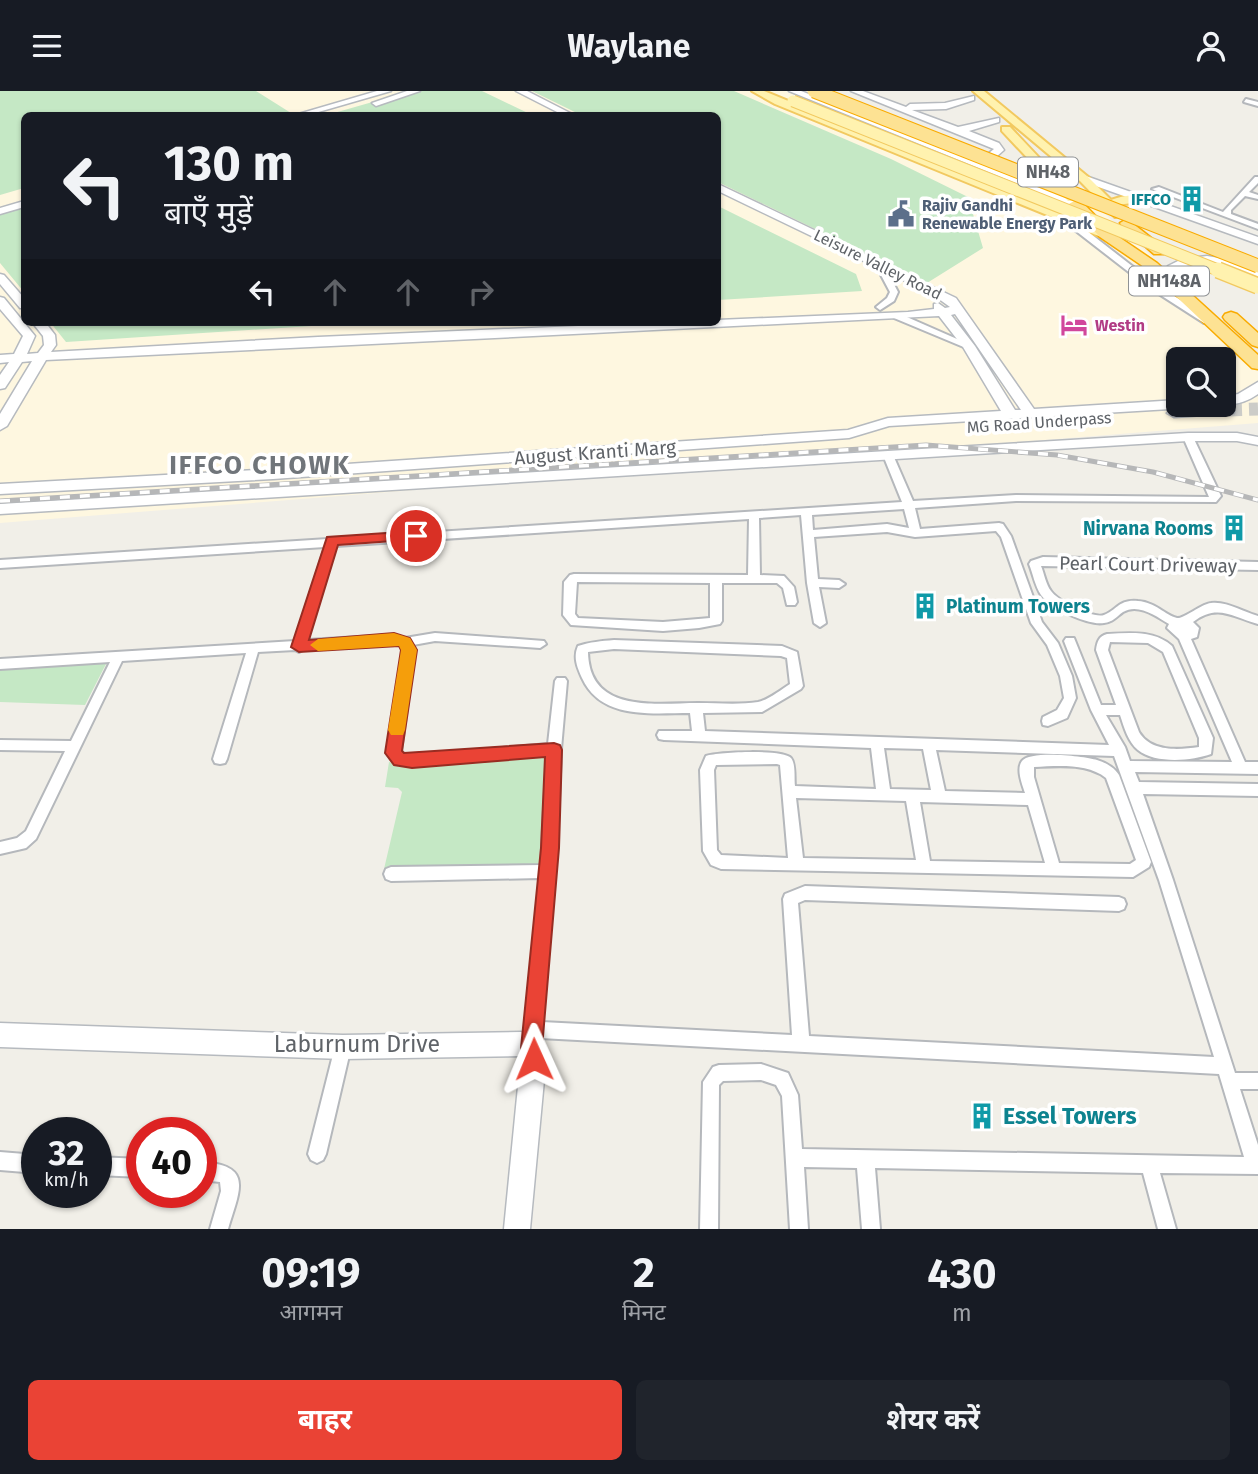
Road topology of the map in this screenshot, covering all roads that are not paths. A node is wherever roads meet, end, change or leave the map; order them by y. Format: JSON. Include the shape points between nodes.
{"nodes":[{"id":1,"x":387,"y":91,"type":"edge"},
{"id":2,"x":416,"y":91,"type":"edge"},
{"id":3,"x":504,"y":91,"type":"edge"},
{"id":4,"x":520,"y":91,"type":"edge"},
{"id":5,"x":751,"y":91,"type":"edge"},
{"id":6,"x":757,"y":91,"type":"edge"},
{"id":7,"x":770,"y":91,"type":"edge"},
{"id":8,"x":814,"y":91,"type":"edge"},
{"id":9,"x":840,"y":91,"type":"edge"},
{"id":10,"x":855,"y":91,"type":"edge"},
{"id":11,"x":971,"y":93,"type":"edge"},
{"id":12,"x":793,"y":96,"type":"edge"},
{"id":13,"x":1246,"y":101,"type":"dead end"},
{"id":14,"x":778,"y":102,"type":"junction"},
{"id":15,"x":1258,"y":104,"type":"edge"},
{"id":16,"x":896,"y":106,"type":"junction"},
{"id":17,"x":311,"y":112,"type":"edge"},
{"id":18,"x":342,"y":112,"type":"edge"},
{"id":19,"x":546,"y":112,"type":"edge"},
{"id":20,"x":563,"y":112,"type":"edge"},
{"id":21,"x":996,"y":120,"type":"junction"},
{"id":22,"x":958,"y":130,"type":"junction"},
{"id":23,"x":948,"y":154,"type":"junction"},
{"id":24,"x":1083,"y":178,"type":"junction"},
{"id":25,"x":1258,"y":179,"type":"edge"},
{"id":26,"x":721,"y":188,"type":"edge"},
{"id":27,"x":1156,"y":188,"type":"dead end"},
{"id":28,"x":1244,"y":193,"type":"junction"},
{"id":29,"x":21,"y":195,"type":"edge"},
{"id":30,"x":721,"y":196,"type":"edge"},
{"id":31,"x":1258,"y":197,"type":"edge"},
{"id":32,"x":1140,"y":199,"type":"junction"},
{"id":33,"x":0,"y":200,"type":"edge"},
{"id":34,"x":1076,"y":204,"type":"junction"},
{"id":35,"x":1109,"y":204,"type":"junction"},
{"id":36,"x":21,"y":205,"type":"edge"},
{"id":37,"x":0,"y":211,"type":"edge"},
{"id":38,"x":1227,"y":215,"type":"junction"},
{"id":39,"x":1066,"y":219,"type":"junction"},
{"id":40,"x":1128,"y":223,"type":"joint"},
{"id":41,"x":1258,"y":227,"type":"edge"},
{"id":42,"x":1105,"y":234,"type":"junction"},
{"id":43,"x":1258,"y":241,"type":"edge"},
{"id":44,"x":1258,"y":250,"type":"edge"},
{"id":45,"x":1174,"y":265,"type":"junction"},
{"id":46,"x":1258,"y":266,"type":"edge"},
{"id":47,"x":1258,"y":274,"type":"edge"},
{"id":48,"x":885,"y":275,"type":"junction"},
{"id":49,"x":0,"y":277,"type":"edge"},
{"id":50,"x":1258,"y":286,"type":"edge"},
{"id":51,"x":0,"y":301,"type":"edge"},
{"id":52,"x":21,"y":302,"type":"edge"},
{"id":53,"x":932,"y":302,"type":"junction"},
{"id":54,"x":956,"y":306,"type":"junction"},
{"id":55,"x":880,"y":307,"type":"junction"},
{"id":56,"x":943,"y":313,"type":"junction"},
{"id":57,"x":721,"y":314,"type":"edge"},
{"id":58,"x":897,"y":316,"type":"junction"},
{"id":59,"x":721,"y":324,"type":"edge"},
{"id":60,"x":21,"y":325,"type":"edge"},
{"id":61,"x":22,"y":326,"type":"edge"},
{"id":62,"x":41,"y":326,"type":"edge"},
{"id":63,"x":475,"y":326,"type":"edge"},
{"id":64,"x":665,"y":326,"type":"edge"},
{"id":65,"x":1219,"y":328,"type":"junction"},
{"id":66,"x":1258,"y":342,"type":"edge"},
{"id":67,"x":969,"y":346,"type":"junction"},
{"id":68,"x":0,"y":349,"type":"edge"},
{"id":69,"x":46,"y":351,"type":"junction"},
{"id":70,"x":22,"y":352,"type":"junction"},
{"id":71,"x":0,"y":359,"type":"edge"},
{"id":72,"x":1256,"y":365,"type":"edge"},
{"id":73,"x":0,"y":385,"type":"edge"},
{"id":74,"x":1258,"y":386,"type":"edge"},
{"id":75,"x":1236,"y":401,"type":"edge"},
{"id":76,"x":1166,"y":405,"type":"edge"},
{"id":77,"x":1166,"y":410,"type":"edge"},
{"id":78,"x":1030,"y":413,"type":"junction"},
{"id":79,"x":1010,"y":414,"type":"junction"},
{"id":80,"x":0,"y":426,"type":"edge"},
{"id":81,"x":849,"y":434,"type":"junction"},
{"id":82,"x":1188,"y":437,"type":"junction"},
{"id":83,"x":1258,"y":441,"type":"edge"},
{"id":84,"x":888,"y":455,"type":"junction"},
{"id":85,"x":0,"y":481,"type":"edge"},
{"id":86,"x":34,"y":487,"type":"junction"},
{"id":87,"x":0,"y":489,"type":"edge"},
{"id":88,"x":909,"y":505,"type":"junction"},
{"id":89,"x":0,"y":509,"type":"edge"},
{"id":90,"x":806,"y":512,"type":"junction"},
{"id":91,"x":754,"y":515,"type":"junction"},
{"id":92,"x":915,"y":533,"type":"junction"},
{"id":93,"x":808,"y":534,"type":"junction"},
{"id":94,"x":332,"y":541,"type":"junction"},
{"id":95,"x":0,"y":564,"type":"edge"},
{"id":96,"x":1258,"y":566,"type":"edge"},
{"id":97,"x":716,"y":579,"type":"junction"},
{"id":98,"x":754,"y":579,"type":"junction"},
{"id":99,"x":813,"y":583,"type":"junction"},
{"id":100,"x":839,"y":584,"type":"dead end"},
{"id":101,"x":791,"y":602,"type":"dead end"},
{"id":102,"x":1258,"y":620,"type":"edge"},
{"id":103,"x":820,"y":622,"type":"dead end"},
{"id":104,"x":1181,"y":627,"type":"junction"},
{"id":105,"x":1070,"y":641,"type":"dead end"},
{"id":106,"x":405,"y":642,"type":"junction"},
{"id":107,"x":540,"y":644,"type":"dead end"},
{"id":108,"x":299,"y":647,"type":"junction"},
{"id":109,"x":253,"y":649,"type":"junction"},
{"id":110,"x":118,"y":657,"type":"junction"},
{"id":111,"x":0,"y":664,"type":"edge"},
{"id":112,"x":561,"y":681,"type":"dead end"},
{"id":113,"x":696,"y":708,"type":"junction"},
{"id":114,"x":1097,"y":710,"type":"junction"},
{"id":115,"x":1124,"y":710,"type":"junction"},
{"id":116,"x":1048,"y":722,"type":"dead end"},
{"id":117,"x":664,"y":735,"type":"dead end"},
{"id":118,"x":699,"y":735,"type":"junction"},
{"id":119,"x":877,"y":742,"type":"junction"},
{"id":120,"x":928,"y":743,"type":"junction"},
{"id":121,"x":0,"y":745,"type":"edge"},
{"id":122,"x":75,"y":746,"type":"junction"},
{"id":123,"x":554,"y":750,"type":"junction"},
{"id":124,"x":1120,"y":751,"type":"junction"},
{"id":125,"x":220,"y":759,"type":"dead end"},
{"id":126,"x":1126,"y":766,"type":"junction"},
{"id":127,"x":1167,"y":766,"type":"junction"},
{"id":128,"x":1241,"y":768,"type":"junction"},
{"id":129,"x":1258,"y":768,"type":"edge"},
{"id":130,"x":1133,"y":788,"type":"junction"},
{"id":131,"x":1176,"y":788,"type":"junction"},
{"id":132,"x":1258,"y":790,"type":"edge"},
{"id":133,"x":789,"y":792,"type":"junction"},
{"id":134,"x":884,"y":795,"type":"junction"},
{"id":135,"x":912,"y":795,"type":"junction"},
{"id":136,"x":939,"y":796,"type":"junction"},
{"id":137,"x":1033,"y":800,"type":"junction"},
{"id":138,"x":0,"y":848,"type":"edge"},
{"id":139,"x":796,"y":864,"type":"junction"},
{"id":140,"x":924,"y":866,"type":"junction"},
{"id":141,"x":1054,"y":869,"type":"junction"},
{"id":142,"x":548,"y":871,"type":"junction"},
{"id":143,"x":391,"y":874,"type":"dead end"},
{"id":144,"x":1119,"y":904,"type":"dead end"},
{"id":145,"x":0,"y":1035,"type":"edge"},
{"id":146,"x":532,"y":1039,"type":"junction"},
{"id":147,"x":801,"y":1044,"type":"junction"},
{"id":148,"x":343,"y":1047,"type":"junction"},
{"id":149,"x":1226,"y":1073,"type":"junction"},
{"id":150,"x":1258,"y":1081,"type":"edge"},
{"id":151,"x":317,"y":1154,"type":"dead end"},
{"id":152,"x":794,"y":1158,"type":"junction"},
{"id":153,"x":865,"y":1159,"type":"junction"},
{"id":154,"x":0,"y":1161,"type":"edge"},
{"id":155,"x":21,"y":1163,"type":"edge"},
{"id":156,"x":1149,"y":1164,"type":"junction"},
{"id":157,"x":1257,"y":1166,"type":"edge"},
{"id":158,"x":217,"y":1172,"type":"edge"},
{"id":159,"x":219,"y":1229,"type":"edge"},
{"id":160,"x":517,"y":1229,"type":"edge"},
{"id":161,"x":709,"y":1229,"type":"edge"},
{"id":162,"x":799,"y":1229,"type":"edge"},
{"id":163,"x":871,"y":1229,"type":"edge"},
{"id":164,"x":1167,"y":1229,"type":"edge"}],
"edges":[{"from":1,"to":17,"type":"street"},
{"from":2,"to":18,"type":"street"},
{"from":3,"to":19,"type":"street"},
{"from":4,"to":20,"type":"street"},
{"from":5,"to":14,"type":"main road"},
{"from":6,"to":14,"type":"main road"},
{"from":7,"to":12,"type":"main road"},
{"from":8,"to":46,"type":"highway","number":"NH48","bridge":true},
{"from":9,"to":44,"type":"highway","number":"NH48"},
{"from":10,"to":16,"type":"street"},
{"from":11,"to":16,"type":"street","via":[[964,102],[931,108]]},
{"from":11,"to":21,"type":"main road"},
{"from":11,"to":24,"type":"main road"},
{"from":12,"to":23,"type":"street"},
{"from":12,"to":50,"type":"main road","bridge":true},
{"from":13,"to":15,"type":"street"},
{"from":14,"to":39,"type":"main road"},
{"from":16,"to":22,"type":"street"},
{"from":21,"to":22,"type":"street"},
{"from":21,"to":34,"type":"main road"},
{"from":22,"to":23,"type":"street","via":[[999,150],[992,156],[972,158]]},
{"from":23,"to":34,"type":"street"},
{"from":24,"to":32,"type":"street"},
{"from":24,"to":35,"type":"main road","number":"NH148A"},
{"from":25,"to":28,"type":"street"},
{"from":26,"to":54,"type":"street","name":"Leisure Valley Road","via":[[936,291]]},
{"from":27,"to":38,"type":"street"},
{"from":28,"to":31,"type":"street"},
{"from":28,"to":38,"type":"street"},
{"from":29,"to":33,"type":"street"},
{"from":30,"to":48,"type":"street","name":"Leisure Valley Road"},
{"from":32,"to":35,"type":"main road"},
{"from":32,"to":43,"type":"street"},
{"from":34,"to":42,"type":"highway","number":"NH148A"},
{"from":35,"to":40,"type":"main road","number":"NH148A"},
{"from":36,"to":37,"type":"street"},
{"from":38,"to":41,"type":"street"},
{"from":39,"to":42,"type":"main road"},
{"from":39,"to":65,"type":"street","via":[[1151,285]]},
{"from":40,"to":45,"type":"highway","number":"NH148A"},
{"from":42,"to":65,"type":"highway","number":"NH148A","via":[[1152,265]]},
{"from":45,"to":47,"type":"street","via":[[1216,258]]},
{"from":45,"to":66,"type":"highway","number":"NH148A"},
{"from":48,"to":53,"type":"street","name":"Leisure Valley Road"},
{"from":48,"to":55,"type":"street","via":[[894,292]]},
{"from":49,"to":52,"type":"street"},
{"from":51,"to":60,"type":"street"},
{"from":53,"to":54,"type":"street"},
{"from":53,"to":55,"type":"street"},
{"from":53,"to":56,"type":"street","name":"Leisure Valley Road"},
{"from":54,"to":56,"type":"street"},
{"from":54,"to":78,"type":"street","name":"Leisure Valley Road"},
{"from":55,"to":57,"type":"street"},
{"from":56,"to":58,"type":"street"},
{"from":56,"to":67,"type":"street","name":"Leisure Valley Road"},
{"from":58,"to":59,"type":"street"},
{"from":58,"to":67,"type":"street"},
{"from":61,"to":70,"type":"street","via":[[29,341]]},
{"from":62,"to":69,"type":"street","via":[[49,335]]},
{"from":63,"to":69,"type":"street"},
{"from":64,"to":69,"type":"street"},
{"from":65,"to":72,"type":"highway","number":"NH148A"},
{"from":67,"to":79,"type":"street","name":"Leisure Valley Road"},
{"from":68,"to":70,"type":"street"},
{"from":69,"to":70,"type":"street"},
{"from":69,"to":80,"type":"street"},
{"from":70,"to":71,"type":"street"},
{"from":70,"to":73,"type":"street"},
{"from":74,"to":75,"type":"street"},
{"from":76,"to":78,"type":"street","name":"August Kranti Marg"},
{"from":77,"to":81,"type":"street","name":"MG Road Underpass"},
{"from":78,"to":79,"type":"street","name":"August Kranti Marg"},
{"from":79,"to":81,"type":"street","name":"August Kranti Marg","via":[[888,422]]},
{"from":81,"to":86,"type":"street","name":"August Kranti Marg"},
{"from":82,"to":83,"type":"street","name":"August Kranti Marg"},
{"from":82,"to":84,"type":"street","name":"August Kranti Marg"},
{"from":82,"to":88,"type":"street","via":[[1216,496],[1212,500],[1016,498]]},
{"from":84,"to":88,"type":"street"},
{"from":84,"to":89,"type":"street","name":"August Kranti Marg"},
{"from":85,"to":86,"type":"street"},
{"from":86,"to":87,"type":"street","name":"August Kranti Marg"},
{"from":88,"to":90,"type":"street"},
{"from":88,"to":92,"type":"street"},
{"from":90,"to":91,"type":"street"},
{"from":90,"to":93,"type":"street"},
{"from":91,"to":94,"type":"street"},
{"from":91,"to":98,"type":"street"},
{"from":92,"to":93,"type":"street","via":[[887,528]]},
{"from":92,"to":116,"type":"street","via":[[999,527],[1006,536],[1037,623],[1066,675],[1070,698],[1062,714]]},
{"from":93,"to":99,"type":"street"},
{"from":94,"to":95,"type":"street"},
{"from":94,"to":108,"type":"street"},
{"from":96,"to":104,"type":"street","name":"Pearl Court Driveway","via":[[1038,562],[1035,568],[1046,594],[1078,613],[1101,619],[1135,605],[1156,610]]},
{"from":97,"to":97,"type":"street","via":[[574,578],[569,615],[575,622],[622,625],[716,621]]},
{"from":97,"to":98,"type":"street"},
{"from":98,"to":101,"type":"street","via":[[780,579],[788,587]]},
{"from":99,"to":100,"type":"street"},
{"from":99,"to":103,"type":"street"},
{"from":102,"to":104,"type":"street","via":[[1216,606],[1203,608]]},
{"from":104,"to":128,"type":"street"},
{"from":105,"to":114,"type":"street"},
{"from":106,"to":107,"type":"street","via":[[435,637]]},
{"from":106,"to":108,"type":"street","via":[[394,639]]},
{"from":106,"to":123,"type":"street","via":[[409,650],[394,753],[400,759]]},
{"from":108,"to":109,"type":"street"},
{"from":109,"to":110,"type":"street"},
{"from":109,"to":125,"type":"street"},
{"from":110,"to":111,"type":"street"},
{"from":110,"to":122,"type":"street"},
{"from":112,"to":123,"type":"street"},
{"from":113,"to":113,"type":"street","via":[[771,704],[797,686],[796,660],[782,651],[593,644],[582,649],[587,679],[609,703]]},
{"from":113,"to":118,"type":"street"},
{"from":114,"to":115,"type":"street"},
{"from":114,"to":124,"type":"street"},
{"from":115,"to":115,"type":"street","via":[[1102,642],[1107,638],[1161,642],[1206,738],[1206,750],[1156,754],[1146,750],[1137,742]]},
{"from":117,"to":118,"type":"street"},
{"from":118,"to":119,"type":"street"},
{"from":119,"to":120,"type":"street"},
{"from":119,"to":134,"type":"street"},
{"from":120,"to":124,"type":"street"},
{"from":120,"to":136,"type":"street"},
{"from":121,"to":122,"type":"street"},
{"from":122,"to":138,"type":"street","via":[[31,835],[21,843]]},
{"from":123,"to":142,"type":"street"},
{"from":124,"to":126,"type":"street"},
{"from":126,"to":127,"type":"street"},
{"from":126,"to":130,"type":"street"},
{"from":127,"to":128,"type":"street"},
{"from":127,"to":131,"type":"street"},
{"from":128,"to":129,"type":"street"},
{"from":130,"to":131,"type":"street"},
{"from":130,"to":149,"type":"street","via":[[1167,880]]},
{"from":131,"to":132,"type":"street"},
{"from":133,"to":134,"type":"street"},
{"from":133,"to":139,"type":"street"},
{"from":133,"to":139,"type":"street","via":[[788,765],[783,759],[716,758],[708,764],[710,851],[716,860]]},
{"from":134,"to":135,"type":"street"},
{"from":135,"to":136,"type":"street"},
{"from":135,"to":140,"type":"street"},
{"from":136,"to":137,"type":"street"},
{"from":137,"to":141,"type":"street"},
{"from":137,"to":141,"type":"street","via":[[1027,777],[1027,764],[1032,761],[1094,764],[1107,770],[1144,862],[1133,871]]},
{"from":139,"to":140,"type":"street"},
{"from":140,"to":141,"type":"street"},
{"from":142,"to":143,"type":"street"},
{"from":142,"to":146,"type":"street"},
{"from":144,"to":147,"type":"street","via":[[805,893],[790,899]]},
{"from":145,"to":148,"type":"street","name":"Laburnum Drive"},
{"from":146,"to":147,"type":"street"},
{"from":146,"to":148,"type":"street","name":"Laburnum Drive","via":[[522,1044]]},
{"from":146,"to":160,"type":"street","via":[[534,1059]]},
{"from":147,"to":149,"type":"street"},
{"from":148,"to":151,"type":"street"},
{"from":149,"to":150,"type":"street"},
{"from":149,"to":157,"type":"street"},
{"from":152,"to":153,"type":"street"},
{"from":152,"to":161,"type":"street","via":[[790,1095],[782,1079],[761,1072],[719,1073],[710,1082],[709,1097]]},
{"from":152,"to":162,"type":"street"},
{"from":153,"to":156,"type":"street"},
{"from":153,"to":163,"type":"street"},
{"from":154,"to":155,"type":"street"},
{"from":156,"to":157,"type":"street"},
{"from":156,"to":164,"type":"street"},
{"from":158,"to":159,"type":"street","via":[[229,1177],[230,1191]]}]}
